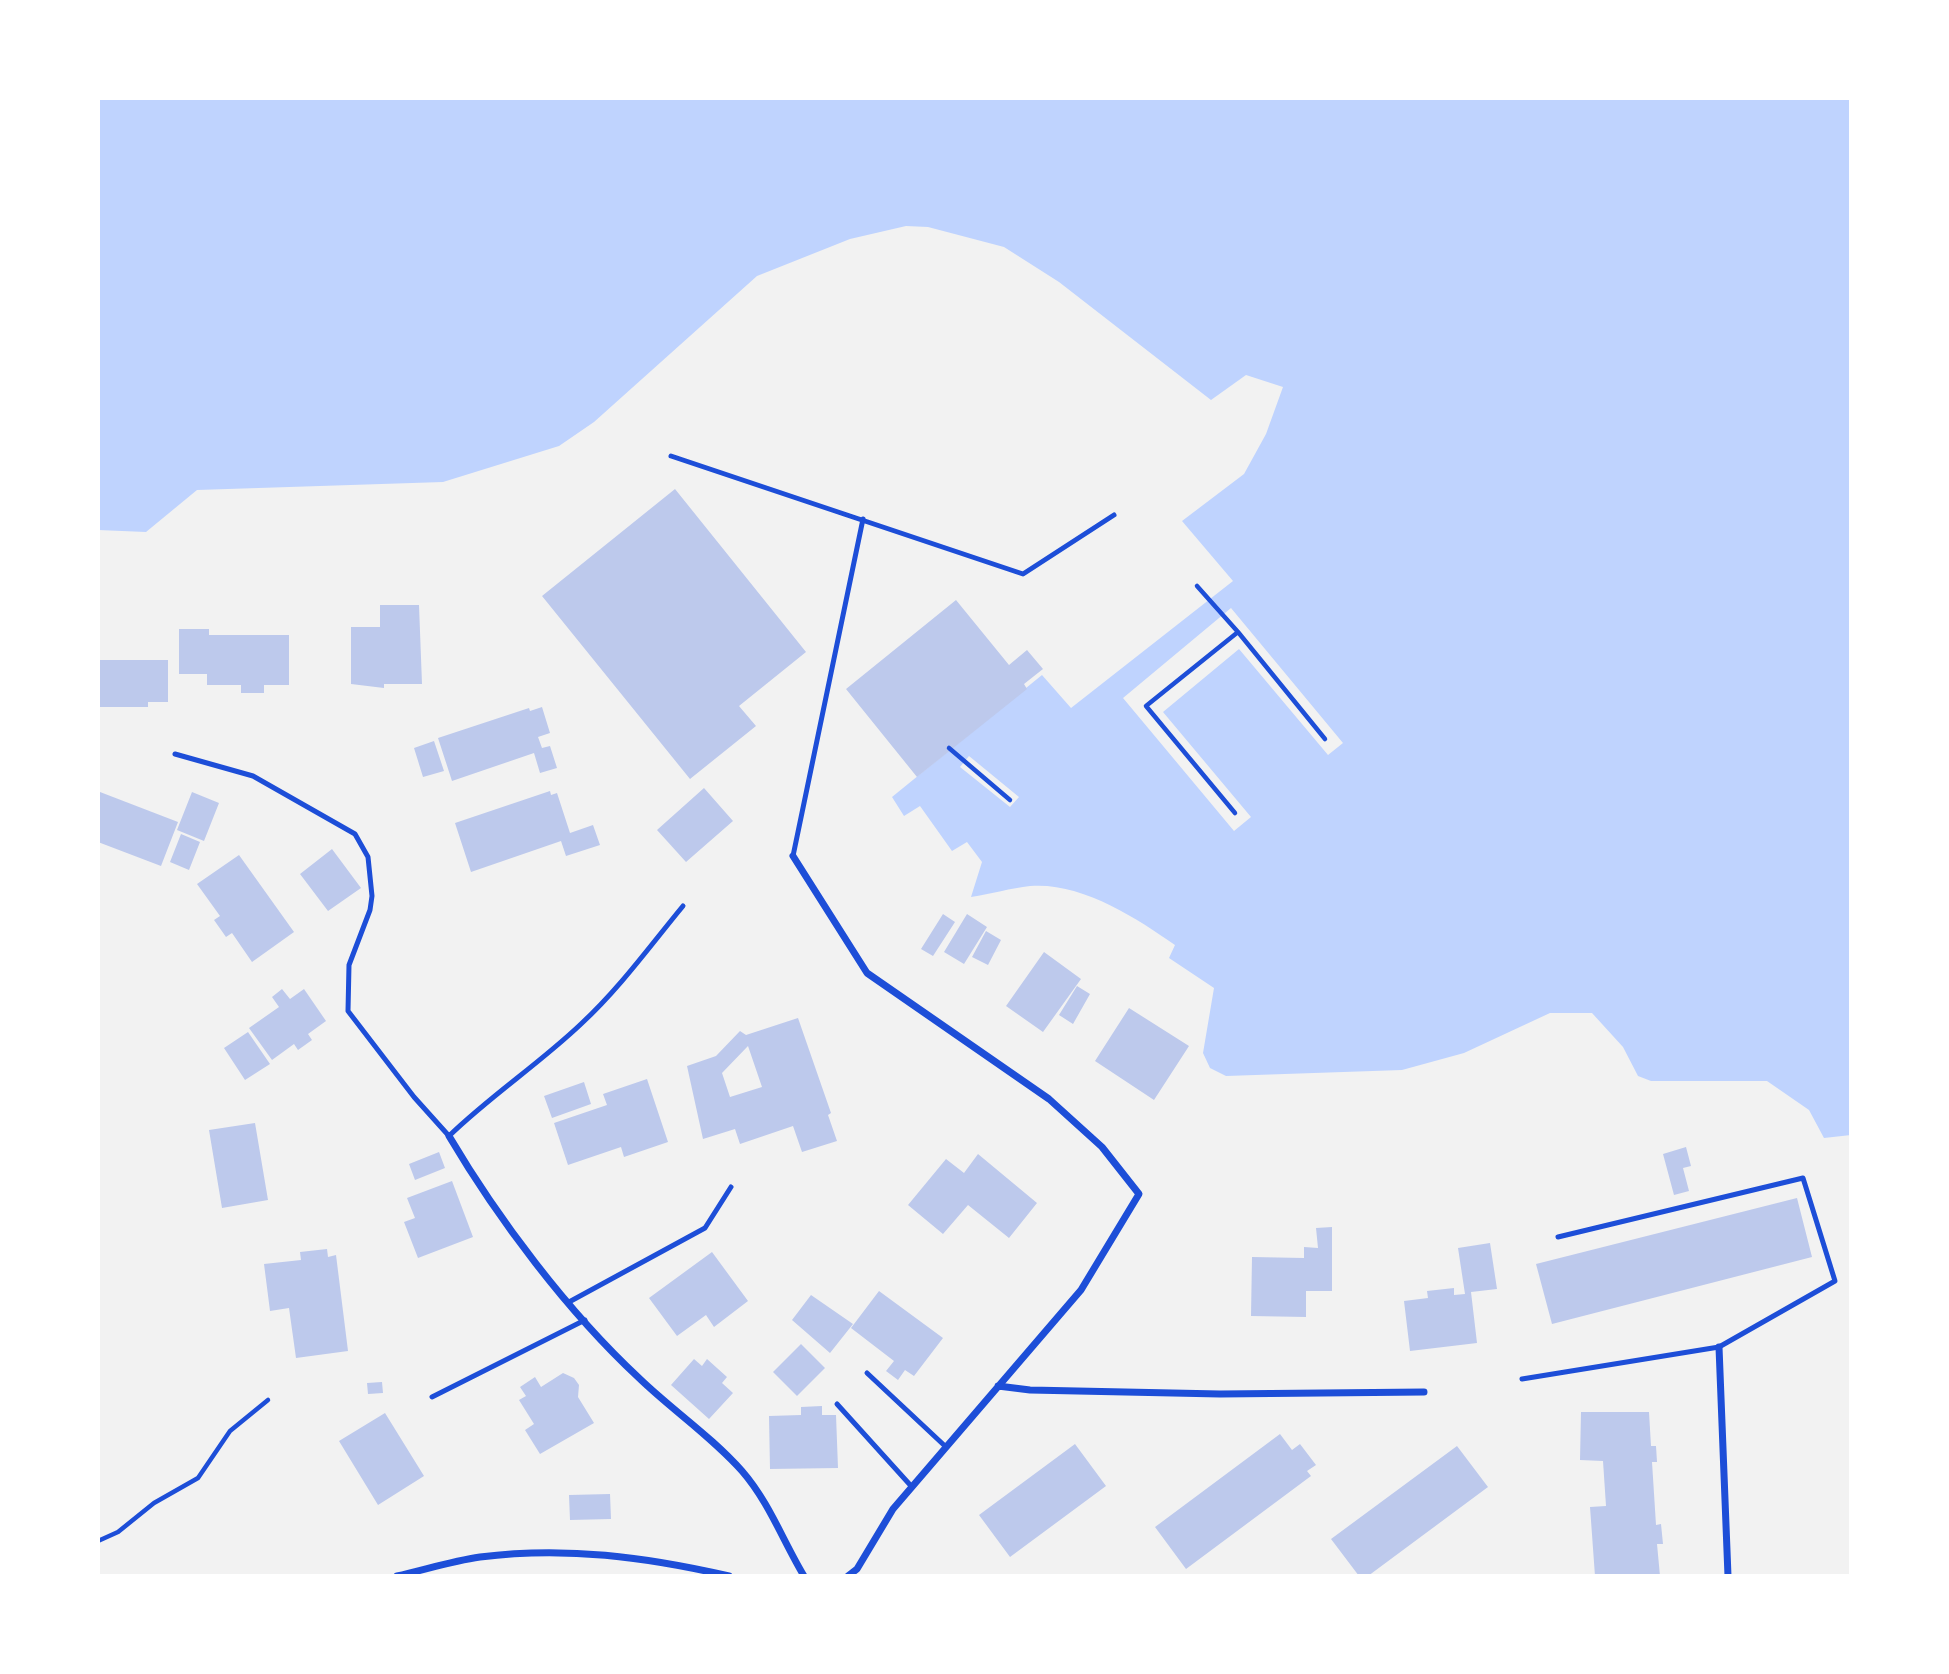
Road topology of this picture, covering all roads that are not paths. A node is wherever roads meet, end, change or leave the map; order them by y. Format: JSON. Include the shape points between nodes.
{"nodes":[{"id":1,"x":671,"y":456,"type":"dead end"},
{"id":2,"x":1114,"y":515,"type":"dead end"},
{"id":3,"x":863,"y":519,"type":"junction"},
{"id":4,"x":175,"y":754,"type":"dead end"},
{"id":5,"x":793,"y":856,"type":"joint"},
{"id":6,"x":683,"y":906,"type":"dead end"},
{"id":7,"x":449,"y":1136,"type":"junction"},
{"id":8,"x":731,"y":1186,"type":"dead end"},
{"id":9,"x":1558,"y":1237,"type":"dead end"},
{"id":10,"x":569,"y":1302,"type":"junction"},
{"id":11,"x":585,"y":1320,"type":"junction"},
{"id":12,"x":1719,"y":1347,"type":"junction"},
{"id":13,"x":867,"y":1373,"type":"dead end"},
{"id":14,"x":1522,"y":1379,"type":"dead end"},
{"id":15,"x":998,"y":1386,"type":"junction"},
{"id":16,"x":1424,"y":1392,"type":"dead end"},
{"id":17,"x":432,"y":1397,"type":"dead end"},
{"id":18,"x":837,"y":1404,"type":"dead end"},
{"id":19,"x":946,"y":1447,"type":"junction"},
{"id":20,"x":912,"y":1487,"type":"junction"},
{"id":21,"x":397,"y":1576,"type":"edge"},
{"id":22,"x":729,"y":1576,"type":"edge"},
{"id":23,"x":804,"y":1576,"type":"edge"},
{"id":24,"x":848,"y":1576,"type":"edge"},
{"id":25,"x":1728,"y":1576,"type":"edge"}],
"edges":[{"from":1,"to":3,"type":"lane"},
{"from":2,"to":3,"type":"lane","via":[[1023,574]]},
{"from":3,"to":5,"type":"lane"},
{"from":4,"to":7,"type":"lane","via":[[253,776],[355,834],[368,857],[372,896],[349,965],[348,1010]]},
{"from":5,"to":15,"type":"street","via":[[867,973],[1049,1098],[1102,1147],[1139,1194],[1081,1290]]},
{"from":6,"to":7,"type":"lane","via":[[583,1023]]},
{"from":7,"to":10,"type":"street","via":[[514,1234]]},
{"from":8,"to":10,"type":"lane","via":[[705,1228]]},
{"from":9,"to":12,"type":"lane","via":[[1803,1178],[1835,1281]]},
{"from":10,"to":11,"type":"street"},
{"from":11,"to":17,"type":"lane"},
{"from":11,"to":23,"type":"street","via":[[637,1377],[741,1471],[769,1509]]},
{"from":12,"to":14,"type":"lane"},
{"from":12,"to":25,"type":"street"},
{"from":13,"to":19,"type":"lane"},
{"from":15,"to":16,"type":"street","via":[[1193,1393]]},
{"from":15,"to":19,"type":"street"},
{"from":18,"to":20,"type":"lane"},
{"from":19,"to":20,"type":"street"},
{"from":20,"to":24,"type":"street"},
{"from":21,"to":22,"type":"street","via":[[478,1557],[530,1552],[611,1553]]}]}
